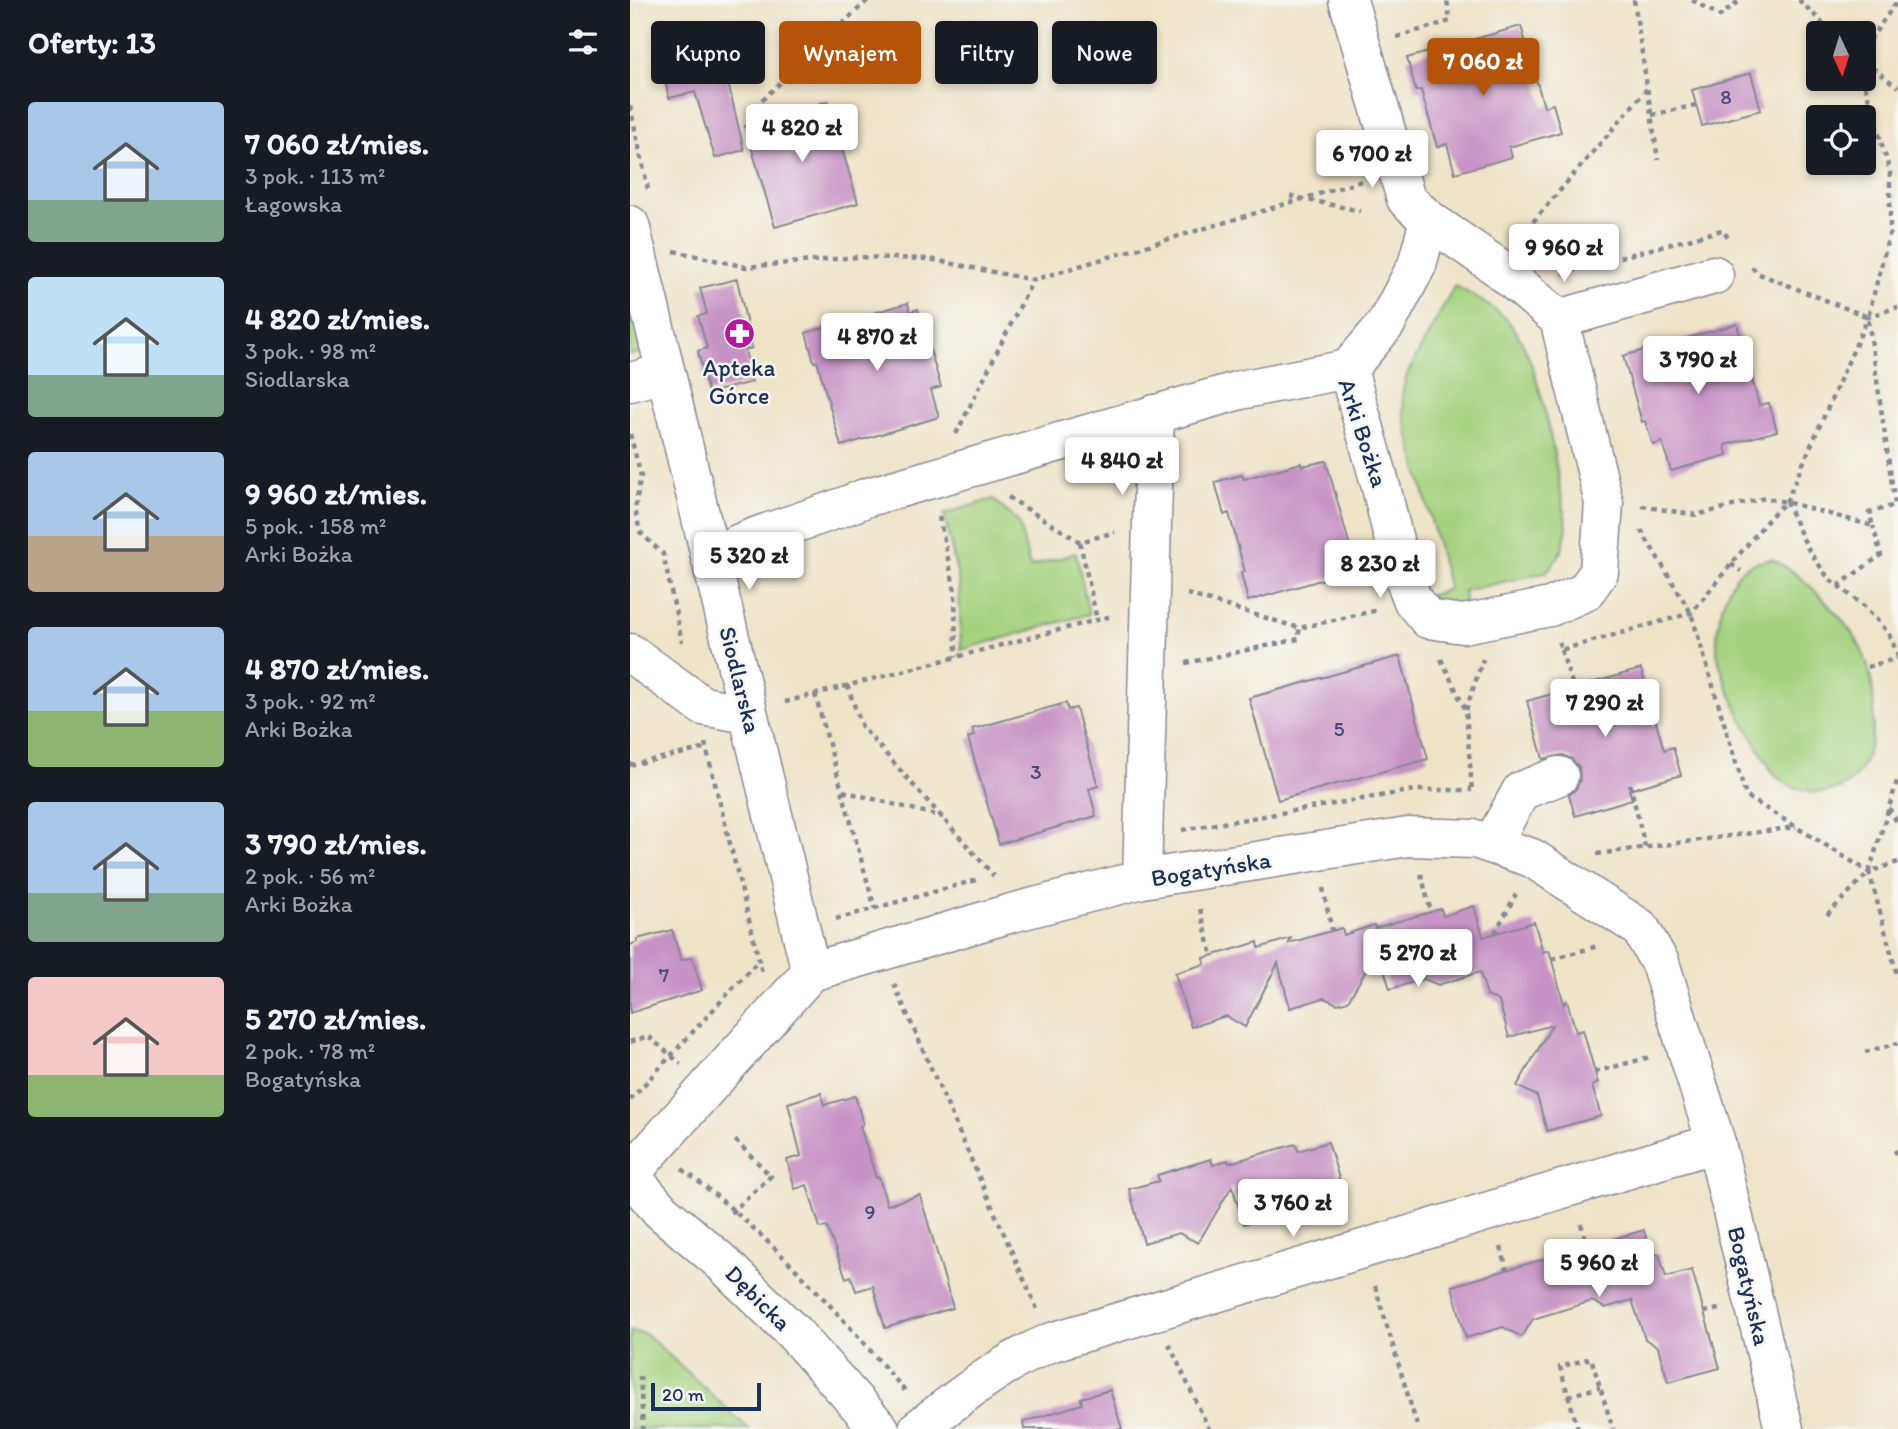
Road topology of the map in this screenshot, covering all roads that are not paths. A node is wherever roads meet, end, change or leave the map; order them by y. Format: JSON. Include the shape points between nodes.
{"nodes":[{"id":1,"x":1348,"y":0,"type":"edge"},
{"id":2,"x":641,"y":214,"type":"edge"},
{"id":3,"x":1429,"y":220,"type":"junction"},
{"id":4,"x":1733,"y":262,"type":"road end"},
{"id":5,"x":1559,"y":319,"type":"junction"},
{"id":6,"x":1348,"y":369,"type":"junction"},
{"id":7,"x":648,"y":378,"type":"edge"},
{"id":8,"x":1155,"y":414,"type":"junction"},
{"id":9,"x":709,"y":557,"type":"junction"},
{"id":10,"x":630,"y":653,"type":"edge"},
{"id":11,"x":748,"y":714,"type":"junction"},
{"id":12,"x":1559,"y":776,"type":"dead end"},
{"id":13,"x":1492,"y":844,"type":"junction"},
{"id":14,"x":1142,"y":879,"type":"junction"},
{"id":15,"x":811,"y":972,"type":"junction"},
{"id":16,"x":1716,"y":1143,"type":"junction"},
{"id":17,"x":630,"y":1174,"type":"edge"},
{"id":18,"x":880,"y":1429,"type":"edge"},
{"id":19,"x":918,"y":1429,"type":"edge"},
{"id":20,"x":1784,"y":1429,"type":"edge"}],
"edges":[{"from":1,"to":3,"type":"street","via":[[1406,199]]},
{"from":2,"to":7,"type":"street","name":"Siodlarska"},
{"from":3,"to":5,"type":"street","via":[[1496,266]]},
{"from":3,"to":6,"type":"street","via":[[1417,265],[1386,324]]},
{"from":4,"to":5,"type":"street"},
{"from":5,"to":6,"type":"street","name":"Arki Bożka","via":[[1604,503],[1599,572],[1585,592],[1549,607],[1463,624],[1421,610],[1401,569]]},
{"from":6,"to":8,"type":"street","name":"Arki Bożka","via":[[1240,390]]},
{"from":7,"to":9,"type":"street","name":"Siodlarska"},
{"from":8,"to":9,"type":"street","name":"Arki Bożka","via":[[865,498]]},
{"from":8,"to":14,"type":"street"},
{"from":9,"to":11,"type":"street","name":"Siodlarska"},
{"from":10,"to":11,"type":"street","via":[[703,706]]},
{"from":11,"to":15,"type":"street","name":"Siodlarska"},
{"from":12,"to":13,"type":"street","via":[[1521,790]]},
{"from":13,"to":14,"type":"street","name":"Bogatyńska","via":[[1475,839],[1408,837]]},
{"from":13,"to":16,"type":"street","name":"Bogatyńska","via":[[1532,858],[1640,928],[1660,964]]},
{"from":14,"to":15,"type":"street","name":"Bogatyńska"},
{"from":15,"to":17,"type":"street"},
{"from":16,"to":19,"type":"street","via":[[1052,1342],[1023,1354],[978,1383]]},
{"from":16,"to":20,"type":"street","name":"Bogatyńska"},
{"from":17,"to":18,"type":"street","name":"Dębicka","via":[[661,1211],[794,1333]]}]}
